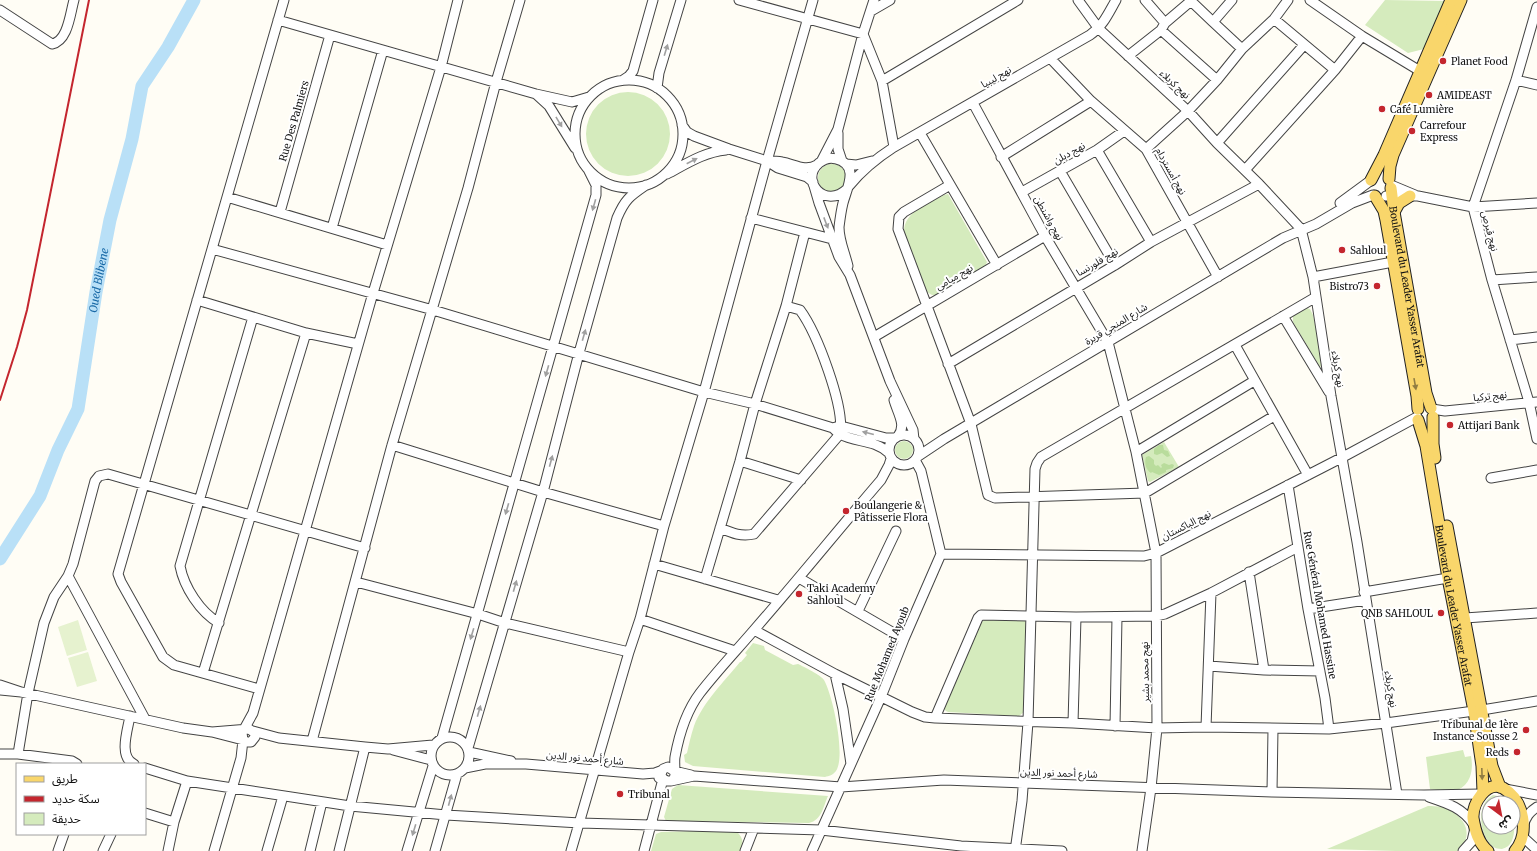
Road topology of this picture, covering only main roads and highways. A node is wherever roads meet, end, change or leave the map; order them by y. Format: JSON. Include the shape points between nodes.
{"nodes":[{"id":1,"x":1451,"y":0,"type":"edge"},
{"id":2,"x":1461,"y":0,"type":"edge"},
{"id":3,"x":1371,"y":180,"type":"junction"},
{"id":4,"x":1385,"y":191,"type":"junction"},
{"id":5,"x":1414,"y":196,"type":"road end"},
{"id":6,"x":1394,"y":212,"type":"junction"},
{"id":7,"x":1432,"y":413,"type":"junction"},
{"id":8,"x":1417,"y":415,"type":"junction"},
{"id":9,"x":1478,"y":710,"type":"junction"},
{"id":10,"x":1502,"y":788,"type":"junction"},
{"id":11,"x":1482,"y":793,"type":"junction"},
{"id":12,"x":1488,"y":851,"type":"edge"},
{"id":13,"x":1516,"y":851,"type":"edge"}],
"edges":[{"from":1,"to":3,"type":"main road"},
{"from":2,"to":4,"type":"main road","name":"Boulevard du Leader Yasser Arafat","via":[[1393,155]]},
{"from":3,"to":4,"type":"main road","via":[[1369,187]]},
{"from":3,"to":4,"type":"main road","via":[[1380,175]]},
{"from":4,"to":6,"type":"main road","name":"Boulevard du Leader Yasser Arafat"},
{"from":4,"to":8,"type":"main road","name":"Boulevard du Leader Yasser Arafat","one_way":true,"via":[[1384,211],[1415,388]]},
{"from":5,"to":6,"type":"main road","via":[[1399,204]]},
{"from":6,"to":7,"type":"main road","name":"Boulevard du Leader Yasser Arafat","via":[[1426,393]]},
{"from":7,"to":8,"type":"main road","via":[[1426,406]]},
{"from":7,"to":8,"type":"main road","via":[[1430,421],[1425,423]]},
{"from":7,"to":9,"type":"main road","name":"Boulevard du Leader Yasser Arafat","via":[[1433,444],[1465,618]]},
{"from":8,"to":9,"type":"main road","name":"Boulevard du Leader Yasser Arafat","via":[[1426,446],[1448,578]]},
{"from":9,"to":10,"type":"main road","name":"Boulevard du Leader Yasser Arafat","via":[[1492,766]]},
{"from":9,"to":11,"type":"main road","name":"Boulevard du Leader Yasser Arafat","one_way":true},
{"from":10,"to":11,"type":"main road","via":[[1492,788]]},
{"from":10,"to":13,"type":"main road","via":[[1511,794],[1519,806],[1523,838]]},
{"from":11,"to":12,"type":"main road","via":[[1474,808],[1474,826],[1481,843]]}]}
